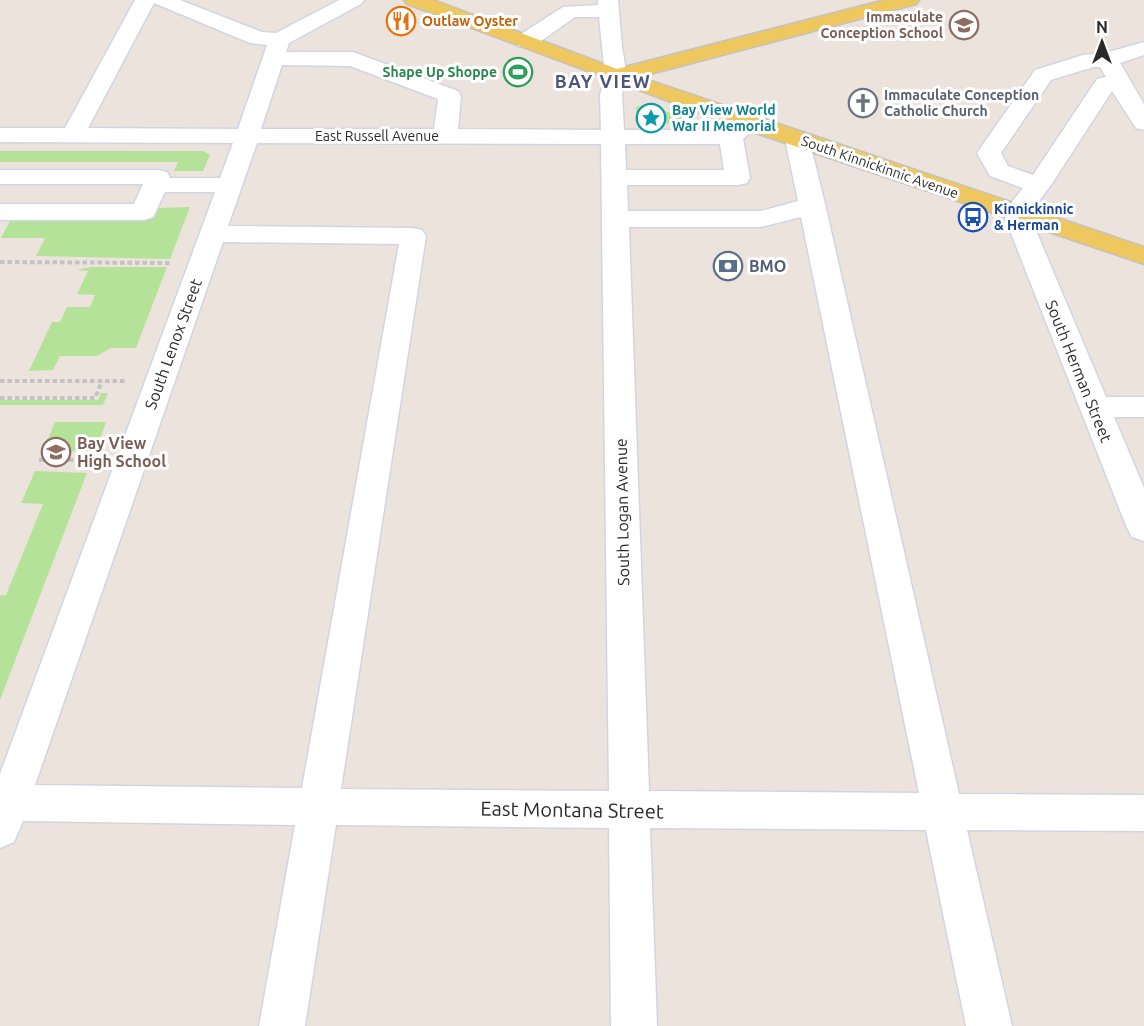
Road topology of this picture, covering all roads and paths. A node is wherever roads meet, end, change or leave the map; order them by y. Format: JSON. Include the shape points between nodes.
{"nodes":[{"id":1,"x":145,"y":0,"type":"edge"},
{"id":2,"x":162,"y":0,"type":"edge"},
{"id":3,"x":354,"y":0,"type":"edge"},
{"id":4,"x":414,"y":0,"type":"edge"},
{"id":5,"x":909,"y":0,"type":"edge"},
{"id":6,"x":608,"y":6,"type":"edge"},
{"id":7,"x":526,"y":41,"type":"junction"},
{"id":8,"x":1144,"y":48,"type":"edge"},
{"id":9,"x":276,"y":49,"type":"junction"},
{"id":10,"x":1107,"y":60,"type":"junction"},
{"id":11,"x":616,"y":76,"type":"junction"},
{"id":12,"x":1121,"y":84,"type":"junction"},
{"id":13,"x":1144,"y":123,"type":"edge"},
{"id":14,"x":740,"y":130,"type":"junction"},
{"id":15,"x":0,"y":135,"type":"edge"},
{"id":16,"x":73,"y":135,"type":"junction"},
{"id":17,"x":248,"y":135,"type":"junction"},
{"id":18,"x":445,"y":136,"type":"junction"},
{"id":19,"x":613,"y":137,"type":"junction"},
{"id":20,"x":797,"y":139,"type":"junction"},
{"id":21,"x":0,"y":177,"type":"edge"},
{"id":22,"x":615,"y":177,"type":"junction"},
{"id":23,"x":154,"y":185,"type":"junction"},
{"id":24,"x":230,"y":185,"type":"junction"},
{"id":25,"x":1040,"y":185,"type":"junction"},
{"id":26,"x":812,"y":204,"type":"junction"},
{"id":27,"x":0,"y":212,"type":"edge"},
{"id":28,"x":1016,"y":213,"type":"junction"},
{"id":29,"x":616,"y":219,"type":"junction"},
{"id":30,"x":212,"y":234,"type":"junction"},
{"id":31,"x":1144,"y":256,"type":"edge"},
{"id":32,"x":0,"y":262,"type":"edge"},
{"id":33,"x":29,"y":262,"type":"junction"},
{"id":34,"x":172,"y":263,"type":"dead end"},
{"id":35,"x":26,"y":268,"type":"dead end"},
{"id":36,"x":0,"y":381,"type":"edge"},
{"id":37,"x":102,"y":381,"type":"junction"},
{"id":38,"x":128,"y":381,"type":"dead end"},
{"id":39,"x":0,"y":398,"type":"edge"},
{"id":40,"x":1095,"y":407,"type":"junction"},
{"id":41,"x":1144,"y":407,"type":"edge"},
{"id":42,"x":39,"y":460,"type":"dead end"},
{"id":43,"x":97,"y":460,"type":"dead end"},
{"id":44,"x":1144,"y":528,"type":"edge"},
{"id":45,"x":319,"y":805,"type":"junction"},
{"id":46,"x":628,"y":811,"type":"junction"},
{"id":47,"x":3,"y":812,"type":"edge"},
{"id":48,"x":943,"y":812,"type":"junction"},
{"id":49,"x":1144,"y":813,"type":"edge"},
{"id":50,"x":282,"y":1026,"type":"edge"},
{"id":51,"x":634,"y":1026,"type":"edge"},
{"id":52,"x":989,"y":1026,"type":"edge"}],
"edges":[{"from":1,"to":16,"type":"street"},
{"from":2,"to":9,"type":"street","via":[[261,39]]},
{"from":3,"to":9,"type":"street"},
{"from":4,"to":7,"type":"main road","name":"South Kinnickinnic Avenue"},
{"from":5,"to":11,"type":"main road"},
{"from":6,"to":7,"type":"street","via":[[570,11]]},
{"from":6,"to":11,"type":"street","name":"South Logan Avenue"},
{"from":7,"to":11,"type":"main road","name":"South Kinnickinnic Avenue"},
{"from":8,"to":10,"type":"street"},
{"from":9,"to":17,"type":"street","name":"South Lenox Street"},
{"from":9,"to":18,"type":"street","via":[[353,59],[450,96]]},
{"from":10,"to":12,"type":"street"},
{"from":10,"to":25,"type":"street","via":[[1091,60],[1043,75],[989,153],[999,171]]},
{"from":11,"to":14,"type":"main road","name":"South Kinnickinnic Avenue"},
{"from":11,"to":19,"type":"street","name":"South Logan Avenue","via":[[611,95]]},
{"from":12,"to":13,"type":"street"},
{"from":12,"to":25,"type":"street","via":[[1105,84]]},
{"from":14,"to":19,"type":"street","name":"East Russell Avenue"},
{"from":14,"to":20,"type":"main road","name":"South Kinnickinnic Avenue"},
{"from":14,"to":22,"type":"street","via":[[738,178]]},
{"from":15,"to":16,"type":"street","name":"East Russell Avenue"},
{"from":16,"to":17,"type":"street","name":"East Russell Avenue"},
{"from":17,"to":18,"type":"street","name":"East Russell Avenue"},
{"from":17,"to":24,"type":"street","name":"South Lenox Street"},
{"from":18,"to":19,"type":"street","name":"East Russell Avenue"},
{"from":19,"to":22,"type":"street","name":"South Logan Avenue"},
{"from":20,"to":26,"type":"street"},
{"from":20,"to":28,"type":"main road","name":"South Kinnickinnic Avenue"},
{"from":21,"to":23,"type":"street","via":[[158,177]]},
{"from":22,"to":29,"type":"street","name":"South Logan Avenue"},
{"from":23,"to":24,"type":"street"},
{"from":23,"to":27,"type":"street","via":[[144,212]]},
{"from":24,"to":30,"type":"street","name":"South Lenox Street"},
{"from":25,"to":28,"type":"street"},
{"from":26,"to":29,"type":"street","via":[[761,219]]},
{"from":26,"to":48,"type":"street"},
{"from":28,"to":31,"type":"main road","name":"South Kinnickinnic Avenue"},
{"from":28,"to":40,"type":"street","name":"South Herman Street"},
{"from":29,"to":46,"type":"street","name":"South Logan Avenue"},
{"from":30,"to":45,"type":"street","via":[[413,236]]},
{"from":30,"to":47,"type":"street","name":"South Lenox Street"},
{"from":32,"to":33,"type":"path"},
{"from":33,"to":34,"type":"path"},
{"from":33,"to":35,"type":"path"},
{"from":36,"to":37,"type":"path"},
{"from":37,"to":38,"type":"path"},
{"from":37,"to":39,"type":"path","via":[[95,398]]},
{"from":40,"to":41,"type":"street"},
{"from":40,"to":44,"type":"street","name":"South Herman Street"},
{"from":42,"to":43,"type":"path"},
{"from":45,"to":46,"type":"street","name":"East Montana Street"},
{"from":45,"to":47,"type":"street","name":"East Montana Street"},
{"from":45,"to":50,"type":"street"},
{"from":46,"to":48,"type":"street","name":"East Montana Street"},
{"from":46,"to":51,"type":"street","name":"South Logan Avenue"},
{"from":48,"to":49,"type":"street","name":"East Montana Street"},
{"from":48,"to":52,"type":"street"}]}
